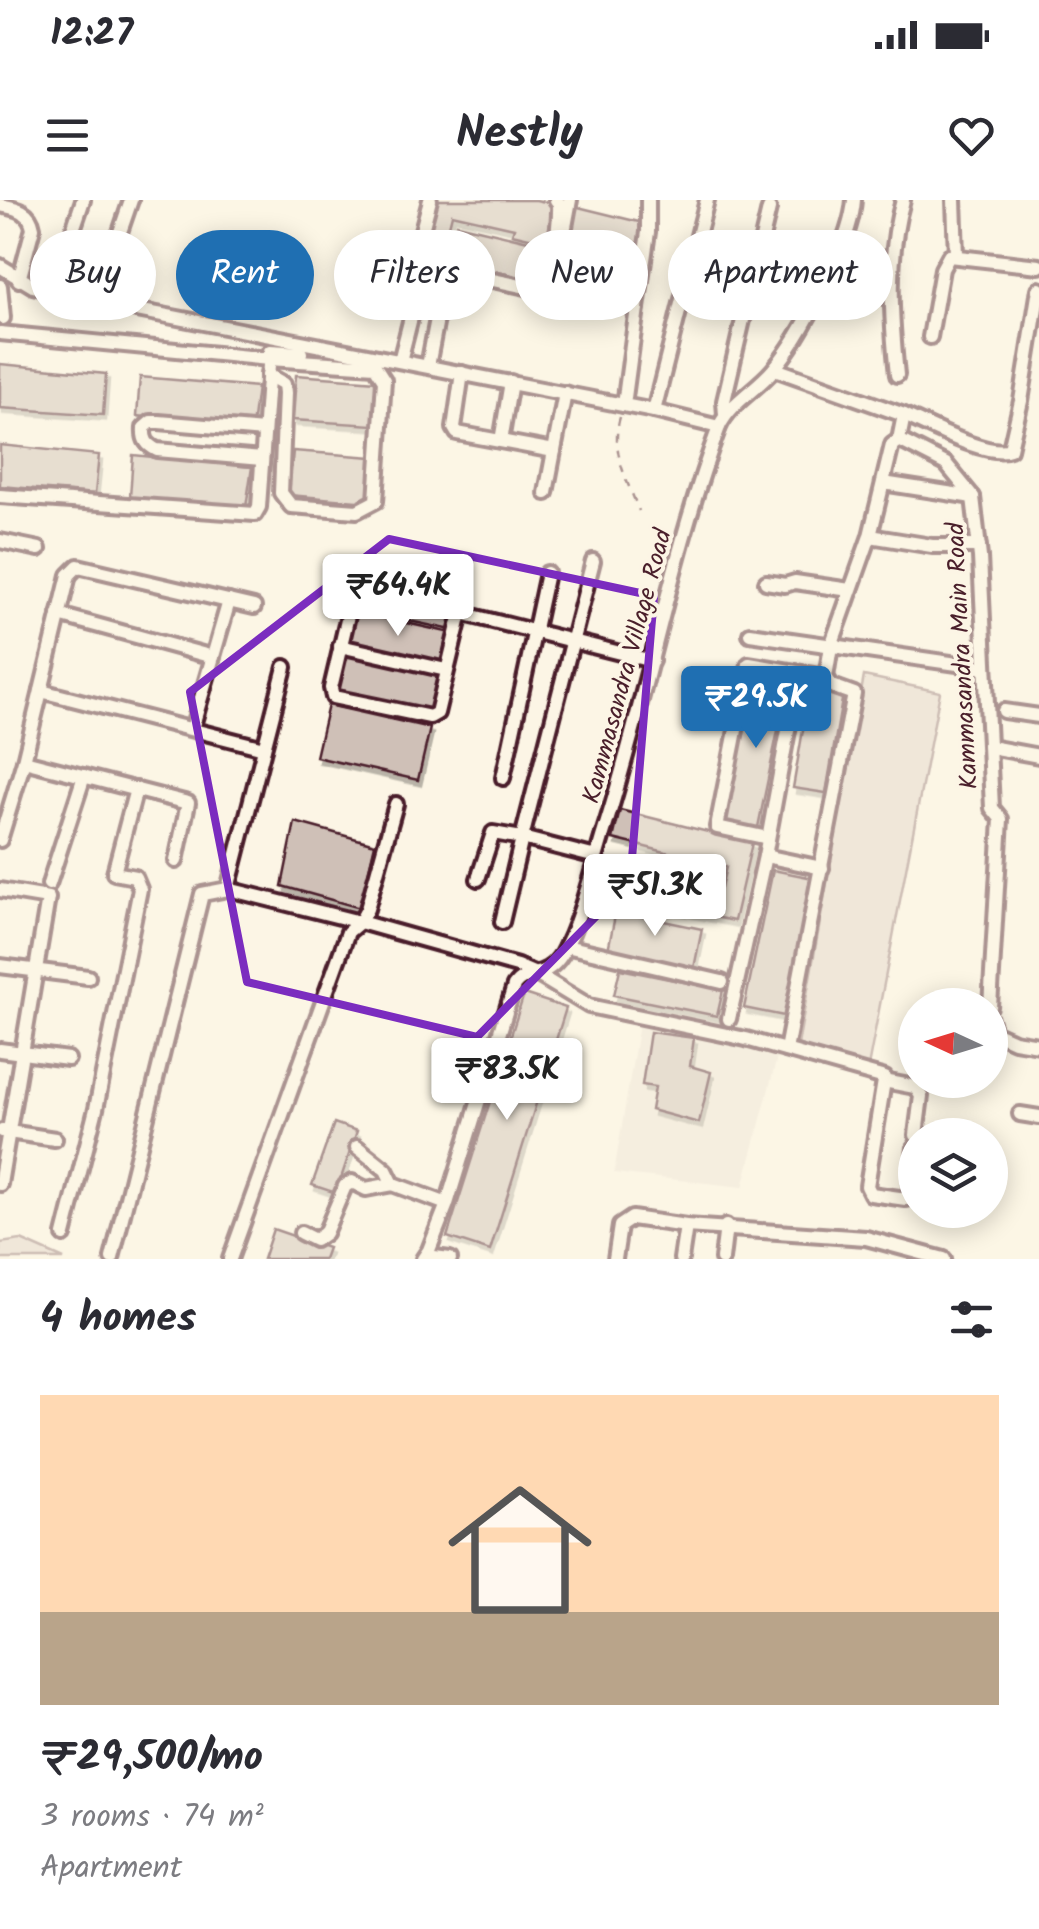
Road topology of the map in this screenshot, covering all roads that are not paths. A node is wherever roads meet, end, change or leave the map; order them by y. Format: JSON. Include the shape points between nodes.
{"nodes":[{"id":1,"x":84,"y":200,"type":"edge"},
{"id":2,"x":131,"y":200,"type":"edge"},
{"id":3,"x":430,"y":200,"type":"edge"},
{"id":4,"x":556,"y":200,"type":"edge"},
{"id":5,"x":570,"y":200,"type":"edge"},
{"id":6,"x":648,"y":200,"type":"edge"},
{"id":7,"x":707,"y":200,"type":"edge"},
{"id":8,"x":854,"y":200,"type":"edge"},
{"id":9,"x":903,"y":200,"type":"edge"},
{"id":10,"x":954,"y":200,"type":"edge"},
{"id":11,"x":0,"y":206,"type":"edge"},
{"id":12,"x":770,"y":210,"type":"dead end"},
{"id":13,"x":74,"y":230,"type":"edge"},
{"id":14,"x":121,"y":230,"type":"edge"},
{"id":15,"x":563,"y":230,"type":"edge"},
{"id":16,"x":648,"y":230,"type":"edge"},
{"id":17,"x":956,"y":255,"type":"junction"},
{"id":18,"x":0,"y":266,"type":"edge"},
{"id":19,"x":1039,"y":266,"type":"edge"},
{"id":20,"x":19,"y":280,"type":"junction"},
{"id":21,"x":30,"y":284,"type":"edge"},
{"id":22,"x":0,"y":286,"type":"edge"},
{"id":23,"x":1039,"y":289,"type":"edge"},
{"id":24,"x":156,"y":314,"type":"edge"},
{"id":25,"x":3,"y":318,"type":"dead end"},
{"id":26,"x":635,"y":320,"type":"edge"},
{"id":27,"x":0,"y":334,"type":"edge"},
{"id":28,"x":930,"y":337,"type":"dead end"},
{"id":29,"x":311,"y":344,"type":"junction"},
{"id":30,"x":269,"y":360,"type":"junction"},
{"id":31,"x":400,"y":361,"type":"junction"},
{"id":32,"x":428,"y":366,"type":"junction"},
{"id":33,"x":775,"y":368,"type":"junction"},
{"id":34,"x":462,"y":373,"type":"junction"},
{"id":35,"x":268,"y":375,"type":"junction"},
{"id":36,"x":897,"y":375,"type":"dead end"},
{"id":37,"x":511,"y":382,"type":"junction"},
{"id":38,"x":565,"y":393,"type":"junction"},
{"id":39,"x":624,"y":404,"type":"junction"},
{"id":40,"x":654,"y":410,"type":"junction"},
{"id":41,"x":904,"y":415,"type":"junction"},
{"id":42,"x":722,"y":421,"type":"junction"},
{"id":43,"x":264,"y":430,"type":"junction"},
{"id":44,"x":899,"y":440,"type":"junction"},
{"id":45,"x":501,"y":441,"type":"junction"},
{"id":46,"x":554,"y":451,"type":"junction"},
{"id":47,"x":262,"y":459,"type":"junction"},
{"id":48,"x":883,"y":483,"type":"junction"},
{"id":49,"x":546,"y":493,"type":"dead end"},
{"id":50,"x":0,"y":496,"type":"edge"},
{"id":51,"x":973,"y":497,"type":"junction"},
{"id":52,"x":870,"y":536,"type":"junction"},
{"id":53,"x":0,"y":542,"type":"edge"},
{"id":54,"x":979,"y":546,"type":"junction"},
{"id":55,"x":39,"y":549,"type":"dead end"},
{"id":56,"x":592,"y":562,"type":"dead end"},
{"id":57,"x":546,"y":574,"type":"dead end"},
{"id":58,"x":766,"y":582,"type":"dead end"},
{"id":59,"x":850,"y":590,"type":"junction"},
{"id":60,"x":229,"y":601,"type":"junction"},
{"id":61,"x":254,"y":607,"type":"dead end"},
{"id":62,"x":461,"y":613,"type":"junction"},
{"id":63,"x":60,"y":615,"type":"junction"},
{"id":64,"x":534,"y":632,"type":"junction"},
{"id":65,"x":750,"y":634,"type":"dead end"},
{"id":66,"x":574,"y":642,"type":"junction"},
{"id":67,"x":340,"y":646,"type":"junction"},
{"id":68,"x":830,"y":646,"type":"junction"},
{"id":69,"x":213,"y":657,"type":"junction"},
{"id":70,"x":652,"y":661,"type":"junction"},
{"id":71,"x":285,"y":666,"type":"dead end"},
{"id":72,"x":986,"y":668,"type":"junction"},
{"id":73,"x":446,"y":670,"type":"junction"},
{"id":74,"x":826,"y":677,"type":"junction"},
{"id":75,"x":41,"y":691,"type":"junction"},
{"id":76,"x":1004,"y":711,"type":"dead end"},
{"id":77,"x":1039,"y":716,"type":"edge"},
{"id":78,"x":790,"y":725,"type":"dead end"},
{"id":79,"x":192,"y":729,"type":"junction"},
{"id":80,"x":264,"y":748,"type":"junction"},
{"id":81,"x":990,"y":748,"type":"junction"},
{"id":82,"x":1039,"y":756,"type":"edge"},
{"id":83,"x":24,"y":760,"type":"junction"},
{"id":84,"x":84,"y":776,"type":"junction"},
{"id":85,"x":502,"y":778,"type":"dead end"},
{"id":86,"x":136,"y":789,"type":"junction"},
{"id":87,"x":396,"y":804,"type":"dead end"},
{"id":88,"x":522,"y":838,"type":"junction"},
{"id":89,"x":768,"y":838,"type":"junction"},
{"id":90,"x":0,"y":840,"type":"edge"},
{"id":91,"x":764,"y":856,"type":"junction"},
{"id":92,"x":596,"y":857,"type":"junction"},
{"id":93,"x":176,"y":861,"type":"dead end"},
{"id":94,"x":822,"y":868,"type":"junction"},
{"id":95,"x":478,"y":879,"type":"dead end"},
{"id":96,"x":49,"y":884,"type":"dead end"},
{"id":97,"x":228,"y":889,"type":"junction"},
{"id":98,"x":0,"y":890,"type":"edge"},
{"id":99,"x":360,"y":922,"type":"junction"},
{"id":100,"x":502,"y":922,"type":"dead end"},
{"id":101,"x":566,"y":946,"type":"junction"},
{"id":102,"x":0,"y":966,"type":"edge"},
{"id":103,"x":35,"y":970,"type":"junction"},
{"id":104,"x":538,"y":975,"type":"junction"},
{"id":105,"x":88,"y":977,"type":"dead end"},
{"id":106,"x":722,"y":982,"type":"dead end"},
{"id":107,"x":991,"y":988,"type":"edge"},
{"id":108,"x":729,"y":1020,"type":"dead end"},
{"id":109,"x":1008,"y":1038,"type":"edge"},
{"id":110,"x":1039,"y":1045,"type":"edge"},
{"id":111,"x":0,"y":1050,"type":"edge"},
{"id":112,"x":786,"y":1050,"type":"junction"},
{"id":113,"x":21,"y":1053,"type":"junction"},
{"id":114,"x":68,"y":1059,"type":"dead end"},
{"id":115,"x":884,"y":1081,"type":"junction"},
{"id":116,"x":1020,"y":1114,"type":"dead end"},
{"id":117,"x":1039,"y":1117,"type":"edge"},
{"id":118,"x":917,"y":1118,"type":"edge"},
{"id":119,"x":4,"y":1131,"type":"edge"},
{"id":120,"x":55,"y":1139,"type":"dead end"},
{"id":121,"x":358,"y":1147,"type":"dead end"},
{"id":122,"x":0,"y":1184,"type":"edge"},
{"id":123,"x":393,"y":1184,"type":"junction"},
{"id":124,"x":898,"y":1199,"type":"edge"},
{"id":125,"x":446,"y":1204,"type":"junction"},
{"id":126,"x":686,"y":1226,"type":"junction"},
{"id":127,"x":726,"y":1226,"type":"junction"},
{"id":128,"x":301,"y":1233,"type":"dead end"},
{"id":129,"x":64,"y":1236,"type":"dead end"},
{"id":130,"x":112,"y":1258,"type":"edge"},
{"id":131,"x":424,"y":1258,"type":"edge"},
{"id":132,"x":230,"y":1259,"type":"edge"},
{"id":133,"x":450,"y":1259,"type":"edge"},
{"id":134,"x":615,"y":1259,"type":"edge"},
{"id":135,"x":682,"y":1259,"type":"edge"},
{"id":136,"x":722,"y":1259,"type":"edge"},
{"id":137,"x":944,"y":1259,"type":"edge"}],
"edges":[{"from":1,"to":13,"type":"street"},
{"from":2,"to":14,"type":"street"},
{"from":3,"to":31,"type":"street","via":[[419,242],[423,270]]},
{"from":4,"to":32,"type":"street","via":[[560,221],[538,286],[456,271],[445,277]]},
{"from":5,"to":15,"type":"street"},
{"from":6,"to":16,"type":"street"},
{"from":7,"to":40,"type":"street"},
{"from":8,"to":33,"type":"street","name":"Kammasandra Village Road","via":[[847,235]]},
{"from":9,"to":36,"type":"street","via":[[890,310]]},
{"from":10,"to":17,"type":"street"},
{"from":11,"to":20,"type":"street","via":[[32,219]]},
{"from":12,"to":42,"type":"street"},
{"from":17,"to":19,"type":"street"},
{"from":17,"to":28,"type":"street","via":[[942,269]]},
{"from":18,"to":20,"type":"street"},
{"from":20,"to":21,"type":"street"},
{"from":22,"to":25,"type":"street"},
{"from":23,"to":41,"type":"street","via":[[1010,449],[979,446]]},
{"from":24,"to":29,"type":"street"},
{"from":26,"to":39,"type":"street"},
{"from":27,"to":30,"type":"street"},
{"from":29,"to":30,"type":"street","via":[[307,352],[274,349]]},
{"from":29,"to":31,"type":"street"},
{"from":30,"to":35,"type":"street"},
{"from":30,"to":35,"type":"street","via":[[381,371],[376,501],[358,511],[285,502],[284,384]]},
{"from":31,"to":32,"type":"street"},
{"from":32,"to":34,"type":"street"},
{"from":33,"to":41,"type":"street"},
{"from":33,"to":42,"type":"street","name":"Kammasandra Village Road"},
{"from":34,"to":37,"type":"street"},
{"from":34,"to":45,"type":"street","via":[[454,428],[464,436]]},
{"from":35,"to":43,"type":"street"},
{"from":37,"to":38,"type":"street"},
{"from":37,"to":45,"type":"street"},
{"from":38,"to":39,"type":"street"},
{"from":38,"to":46,"type":"street"},
{"from":39,"to":40,"type":"street"},
{"from":40,"to":42,"type":"street"},
{"from":41,"to":44,"type":"street"},
{"from":42,"to":70,"type":"street","name":"Kammasandra Village Road"},
{"from":43,"to":47,"type":"street"},
{"from":43,"to":47,"type":"street","via":[[159,422],[144,428],[148,445],[157,450]]},
{"from":44,"to":48,"type":"street"},
{"from":44,"to":51,"type":"street","name":"Kammasandra Main Road","via":[[946,464]]},
{"from":45,"to":46,"type":"street"},
{"from":46,"to":49,"type":"street"},
{"from":47,"to":50,"type":"street","via":[[259,508],[249,516]]},
{"from":48,"to":51,"type":"street"},
{"from":48,"to":52,"type":"street"},
{"from":51,"to":54,"type":"street","name":"Kammasandra Main Road"},
{"from":52,"to":54,"type":"street"},
{"from":52,"to":59,"type":"street"},
{"from":53,"to":55,"type":"street"},
{"from":54,"to":72,"type":"street","name":"Kammasandra Main Road"},
{"from":56,"to":66,"type":"street"},
{"from":57,"to":64,"type":"street"},
{"from":58,"to":59,"type":"street"},
{"from":59,"to":68,"type":"street"},
{"from":60,"to":61,"type":"street"},
{"from":60,"to":63,"type":"street","via":[[78,566],[69,575]]},
{"from":60,"to":69,"type":"street"},
{"from":62,"to":64,"type":"street"},
{"from":62,"to":67,"type":"street","via":[[454,589],[358,574]]},
{"from":62,"to":73,"type":"street"},
{"from":63,"to":69,"type":"street"},
{"from":63,"to":75,"type":"street"},
{"from":64,"to":66,"type":"street"},
{"from":64,"to":85,"type":"street"},
{"from":65,"to":68,"type":"street"},
{"from":66,"to":70,"type":"street"},
{"from":66,"to":88,"type":"street"},
{"from":67,"to":73,"type":"street"},
{"from":67,"to":73,"type":"street","via":[[331,688],[339,700],[430,717],[441,702]]},
{"from":68,"to":72,"type":"street"},
{"from":68,"to":74,"type":"street"},
{"from":69,"to":79,"type":"street"},
{"from":70,"to":92,"type":"street","name":"Kammasandra Village Road"},
{"from":71,"to":80,"type":"street"},
{"from":72,"to":81,"type":"street","name":"Kammasandra Main Road"},
{"from":74,"to":89,"type":"street","via":[[749,664],[717,827]]},
{"from":74,"to":94,"type":"street","via":[[854,694]]},
{"from":75,"to":79,"type":"street"},
{"from":75,"to":83,"type":"street"},
{"from":76,"to":77,"type":"street"},
{"from":78,"to":89,"type":"street"},
{"from":79,"to":80,"type":"street"},
{"from":80,"to":97,"type":"street"},
{"from":81,"to":82,"type":"street"},
{"from":81,"to":107,"type":"street","name":"Kammasandra Main Road","via":[[992,808],[1001,819]]},
{"from":83,"to":84,"type":"street"},
{"from":83,"to":90,"type":"street"},
{"from":84,"to":86,"type":"street"},
{"from":84,"to":96,"type":"street"},
{"from":86,"to":93,"type":"street","via":[[188,803]]},
{"from":86,"to":129,"type":"street","via":[[114,873],[135,878],[140,889]]},
{"from":87,"to":99,"type":"street"},
{"from":88,"to":92,"type":"street"},
{"from":88,"to":95,"type":"street","via":[[493,833]]},
{"from":88,"to":100,"type":"street"},
{"from":89,"to":91,"type":"street"},
{"from":91,"to":94,"type":"street"},
{"from":91,"to":108,"type":"street"},
{"from":92,"to":101,"type":"street","name":"Kammasandra Village Road"},
{"from":94,"to":112,"type":"street"},
{"from":97,"to":99,"type":"street"},
{"from":97,"to":130,"type":"street","via":[[202,894]]},
{"from":98,"to":103,"type":"street","via":[[48,898]]},
{"from":99,"to":104,"type":"street"},
{"from":99,"to":132,"type":"street","via":[[348,932]]},
{"from":101,"to":104,"type":"street","name":"Kammasandra Village Road"},
{"from":101,"to":106,"type":"street"},
{"from":102,"to":103,"type":"street"},
{"from":103,"to":105,"type":"street"},
{"from":103,"to":113,"type":"street"},
{"from":104,"to":112,"type":"street","via":[[589,1006]]},
{"from":104,"to":125,"type":"street","name":"Kammasandra Village Road","via":[[514,986]]},
{"from":109,"to":110,"type":"street"},
{"from":111,"to":113,"type":"street"},
{"from":112,"to":115,"type":"street"},
{"from":113,"to":114,"type":"street"},
{"from":113,"to":119,"type":"street"},
{"from":115,"to":118,"type":"street","via":[[916,1086]]},
{"from":115,"to":124,"type":"street","via":[[867,1186],[871,1194]]},
{"from":116,"to":117,"type":"street"},
{"from":119,"to":120,"type":"street"},
{"from":119,"to":122,"type":"street"},
{"from":121,"to":123,"type":"street"},
{"from":123,"to":125,"type":"street"},
{"from":123,"to":128,"type":"street","via":[[366,1188],[352,1182],[325,1233],[315,1240]]},
{"from":125,"to":131,"type":"street","name":"Kammasandra Village Road"},
{"from":126,"to":127,"type":"street"},
{"from":126,"to":134,"type":"street","via":[[624,1221]]},
{"from":126,"to":135,"type":"street"},
{"from":127,"to":136,"type":"street"},
{"from":127,"to":137,"type":"street","via":[[866,1238]]},
{"from":131,"to":133,"type":"street"}]}
